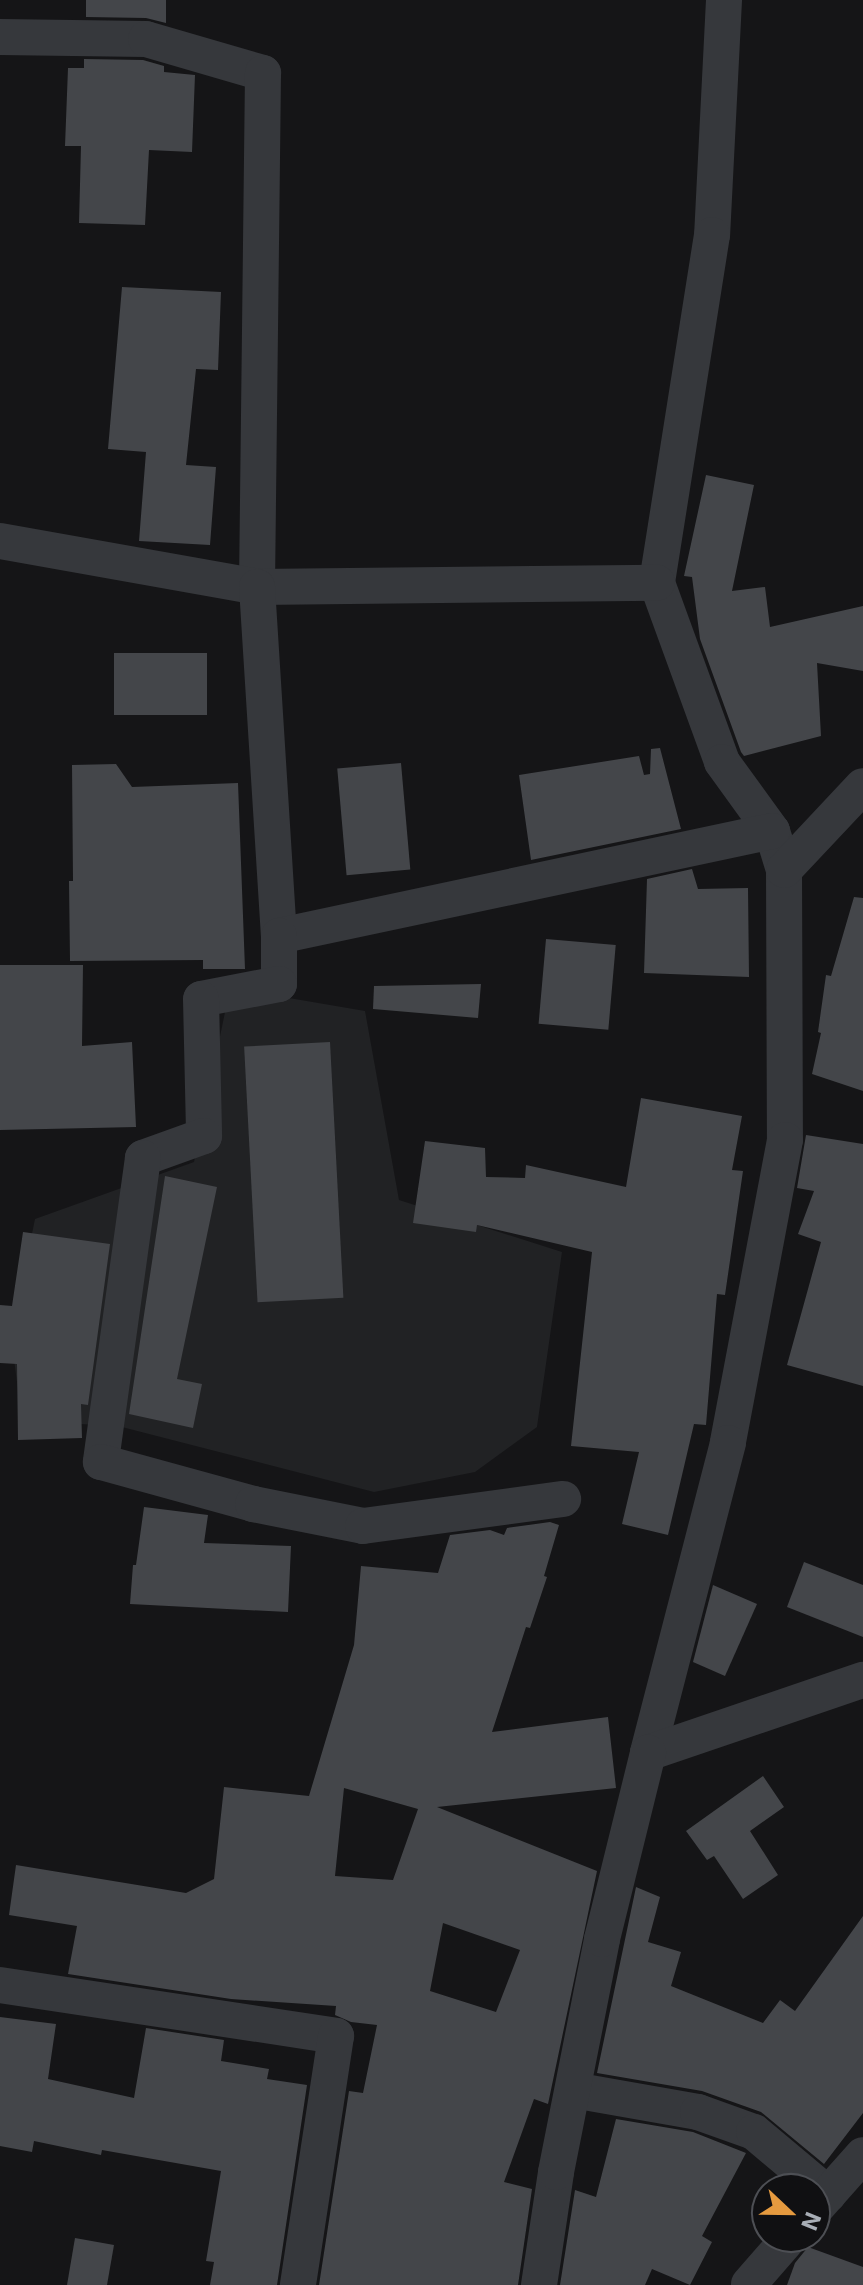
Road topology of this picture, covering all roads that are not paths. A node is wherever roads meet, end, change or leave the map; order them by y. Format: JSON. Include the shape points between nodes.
{"nodes":[{"id":1,"x":724,"y":0,"type":"edge"},
{"id":2,"x":0,"y":37,"type":"edge"},
{"id":3,"x":0,"y":541,"type":"edge"},
{"id":4,"x":657,"y":583,"type":"junction"},
{"id":5,"x":257,"y":587,"type":"junction"},
{"id":6,"x":863,"y":786,"type":"edge"},
{"id":7,"x":772,"y":831,"type":"junction"},
{"id":8,"x":784,"y":870,"type":"junction"},
{"id":9,"x":279,"y":936,"type":"junction"},
{"id":10,"x":563,"y":1499,"type":"dead end"},
{"id":11,"x":863,"y":1680,"type":"edge"},
{"id":12,"x":648,"y":1753,"type":"junction"},
{"id":13,"x":0,"y":1985,"type":"edge"},
{"id":14,"x":573,"y":2090,"type":"junction"},
{"id":15,"x":863,"y":2155,"type":"edge"},
{"id":16,"x":794,"y":2173,"type":"edge"},
{"id":17,"x":831,"y":2191,"type":"edge"},
{"id":18,"x":776,"y":2253,"type":"edge"},
{"id":19,"x":749,"y":2284,"type":"edge"},
{"id":20,"x":298,"y":2285,"type":"edge"},
{"id":21,"x":539,"y":2285,"type":"edge"}],
"edges":[{"from":1,"to":4,"type":"street","via":[[712,235]]},
{"from":2,"to":5,"type":"street","via":[[146,39],[263,73]]},
{"from":3,"to":5,"type":"street"},
{"from":4,"to":5,"type":"street"},
{"from":4,"to":7,"type":"street","via":[[722,762]]},
{"from":5,"to":9,"type":"street"},
{"from":6,"to":8,"type":"street"},
{"from":7,"to":8,"type":"street"},
{"from":7,"to":9,"type":"street"},
{"from":8,"to":12,"type":"street","via":[[785,1140],[728,1443]]},
{"from":9,"to":10,"type":"street","via":[[279,984],[201,999],[204,1136],[143,1158],[101,1462],[253,1504],[363,1526]]},
{"from":11,"to":12,"type":"street"},
{"from":12,"to":14,"type":"street","via":[[602,1939]]},
{"from":13,"to":20,"type":"street","via":[[336,2036]]},
{"from":14,"to":16,"type":"street","via":[[698,2112],[754,2132]]},
{"from":14,"to":21,"type":"street"},
{"from":15,"to":17,"type":"street"},
{"from":18,"to":19,"type":"street"}]}
